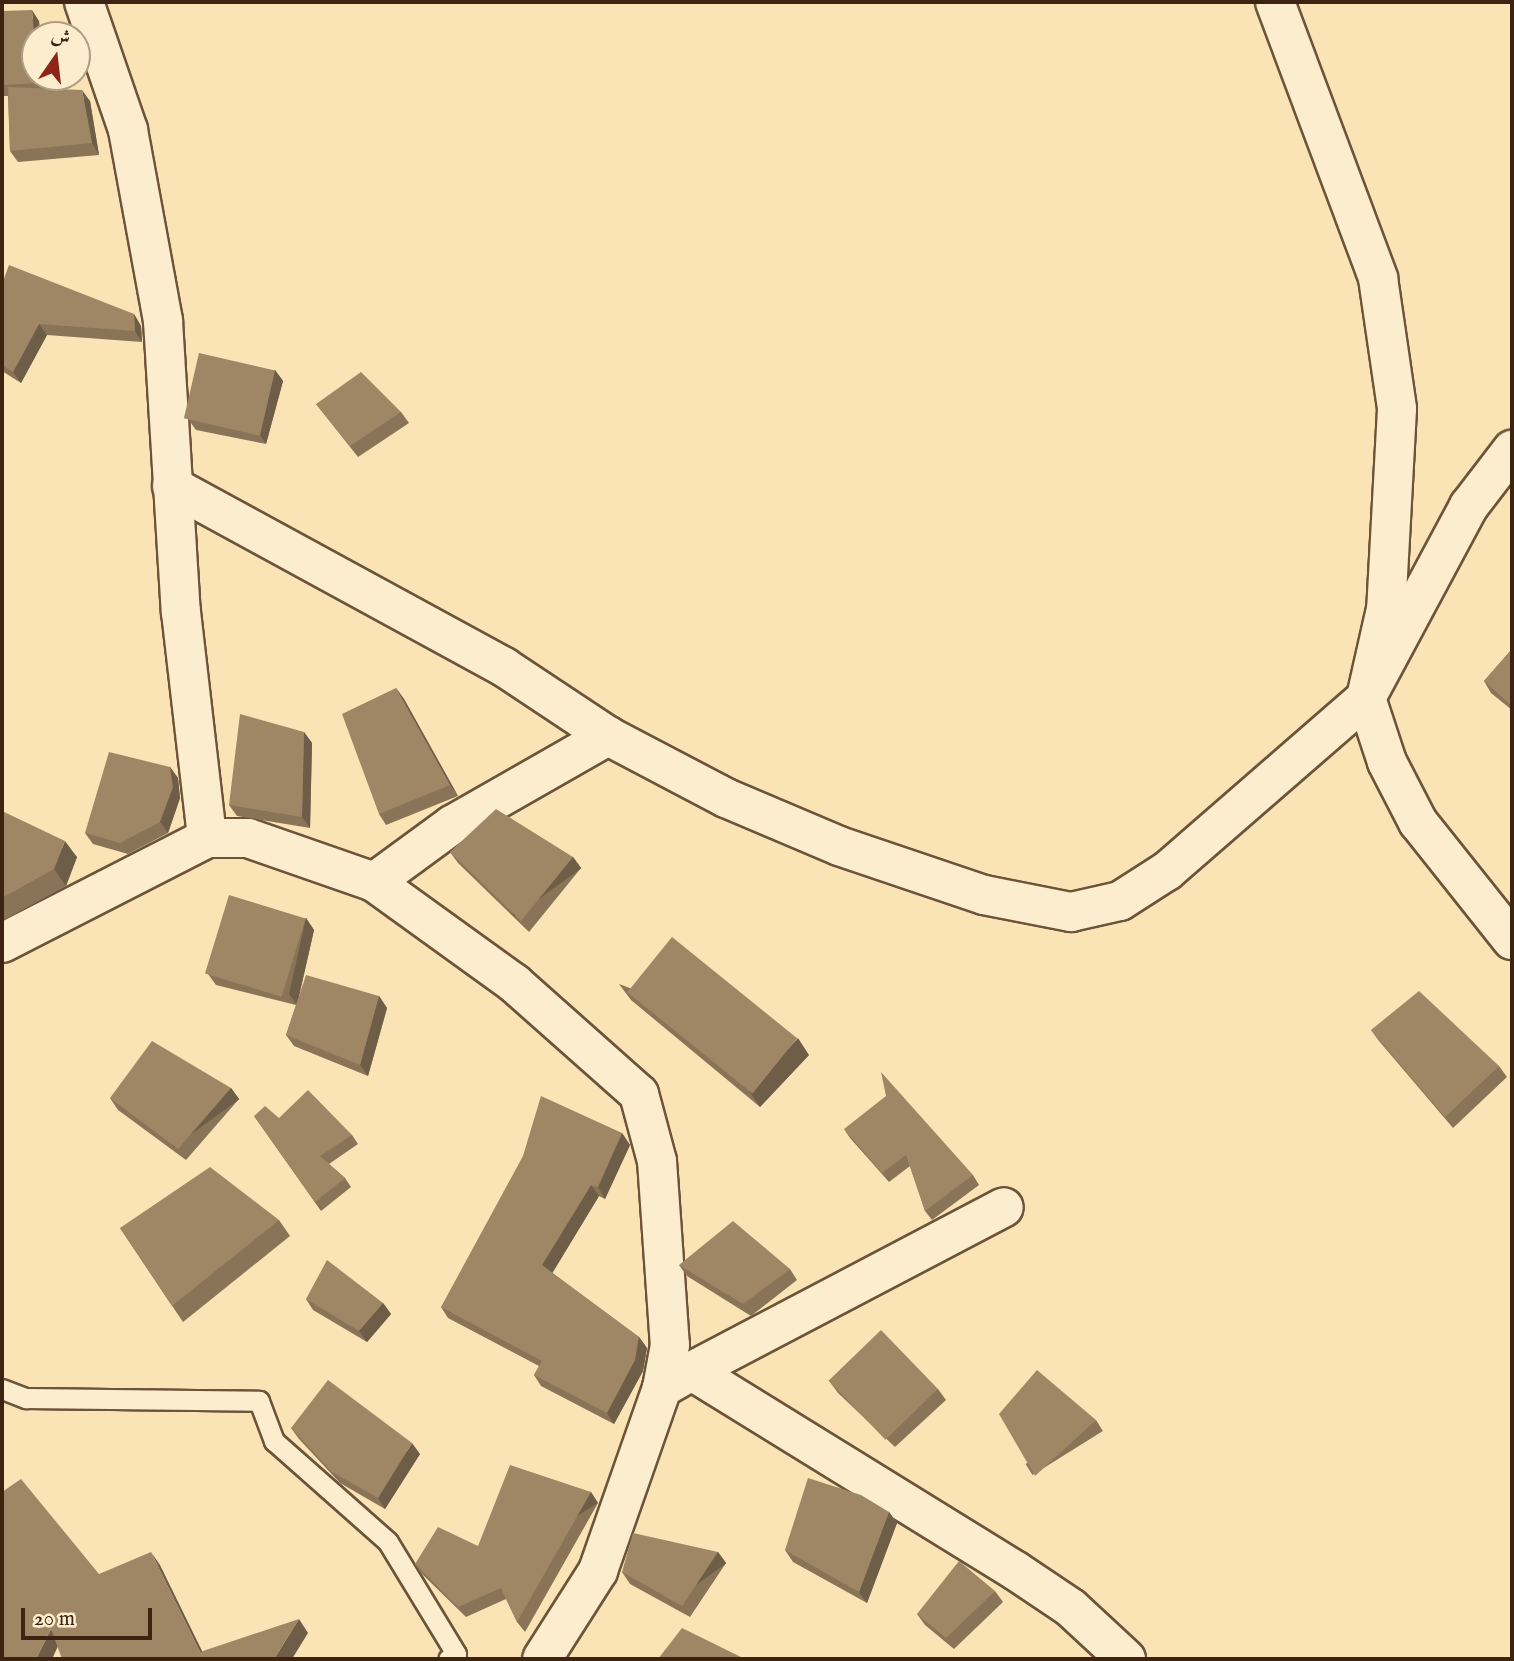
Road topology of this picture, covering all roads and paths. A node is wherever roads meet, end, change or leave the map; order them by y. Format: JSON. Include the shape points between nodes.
{"nodes":[{"id":1,"x":84,"y":2,"type":"edge"},
{"id":2,"x":1275,"y":2,"type":"edge"},
{"id":3,"x":1512,"y":450,"type":"edge"},
{"id":4,"x":172,"y":486,"type":"junction"},
{"id":5,"x":1366,"y":698,"type":"junction"},
{"id":6,"x":608,"y":736,"type":"junction"},
{"id":7,"x":207,"y":838,"type":"junction"},
{"id":8,"x":373,"y":882,"type":"junction"},
{"id":9,"x":1512,"y":940,"type":"edge"},
{"id":10,"x":2,"y":943,"type":"edge"},
{"id":11,"x":1004,"y":1207,"type":"dead end"},
{"id":12,"x":677,"y":1380,"type":"junction"},
{"id":13,"x":2,"y":1389,"type":"edge"},
{"id":14,"x":448,"y":1659,"type":"edge"},
{"id":15,"x":542,"y":1659,"type":"edge"},
{"id":16,"x":1126,"y":1659,"type":"edge"}],
"edges":[{"from":1,"to":4,"type":"street","via":[[109,65],[137,177],[163,321]]},
{"from":2,"to":5,"type":"street","via":[[1378,278],[1397,409],[1386,609]]},
{"from":3,"to":5,"type":"street","via":[[1469,506]]},
{"from":4,"to":6,"type":"street","via":[[492,661]]},
{"from":4,"to":7,"type":"street"},
{"from":5,"to":6,"type":"street","via":[[1167,871],[1120,901],[1071,912],[984,895],[839,845],[726,798]]},
{"from":5,"to":9,"type":"street","via":[[1387,762],[1418,822]]},
{"from":6,"to":8,"type":"street","via":[[452,825]]},
{"from":7,"to":8,"type":"street","via":[[248,838]]},
{"from":7,"to":10,"type":"street"},
{"from":8,"to":12,"type":"street","via":[[514,983],[639,1094],[657,1161],[670,1345]]},
{"from":11,"to":12,"type":"street"},
{"from":12,"to":15,"type":"street","via":[[598,1571]]},
{"from":12,"to":16,"type":"street","via":[[1016,1571],[1071,1608]]},
{"from":13,"to":14,"type":"lane","via":[[26,1398],[259,1401],[274,1441],[388,1542],[456,1654]]}]}
